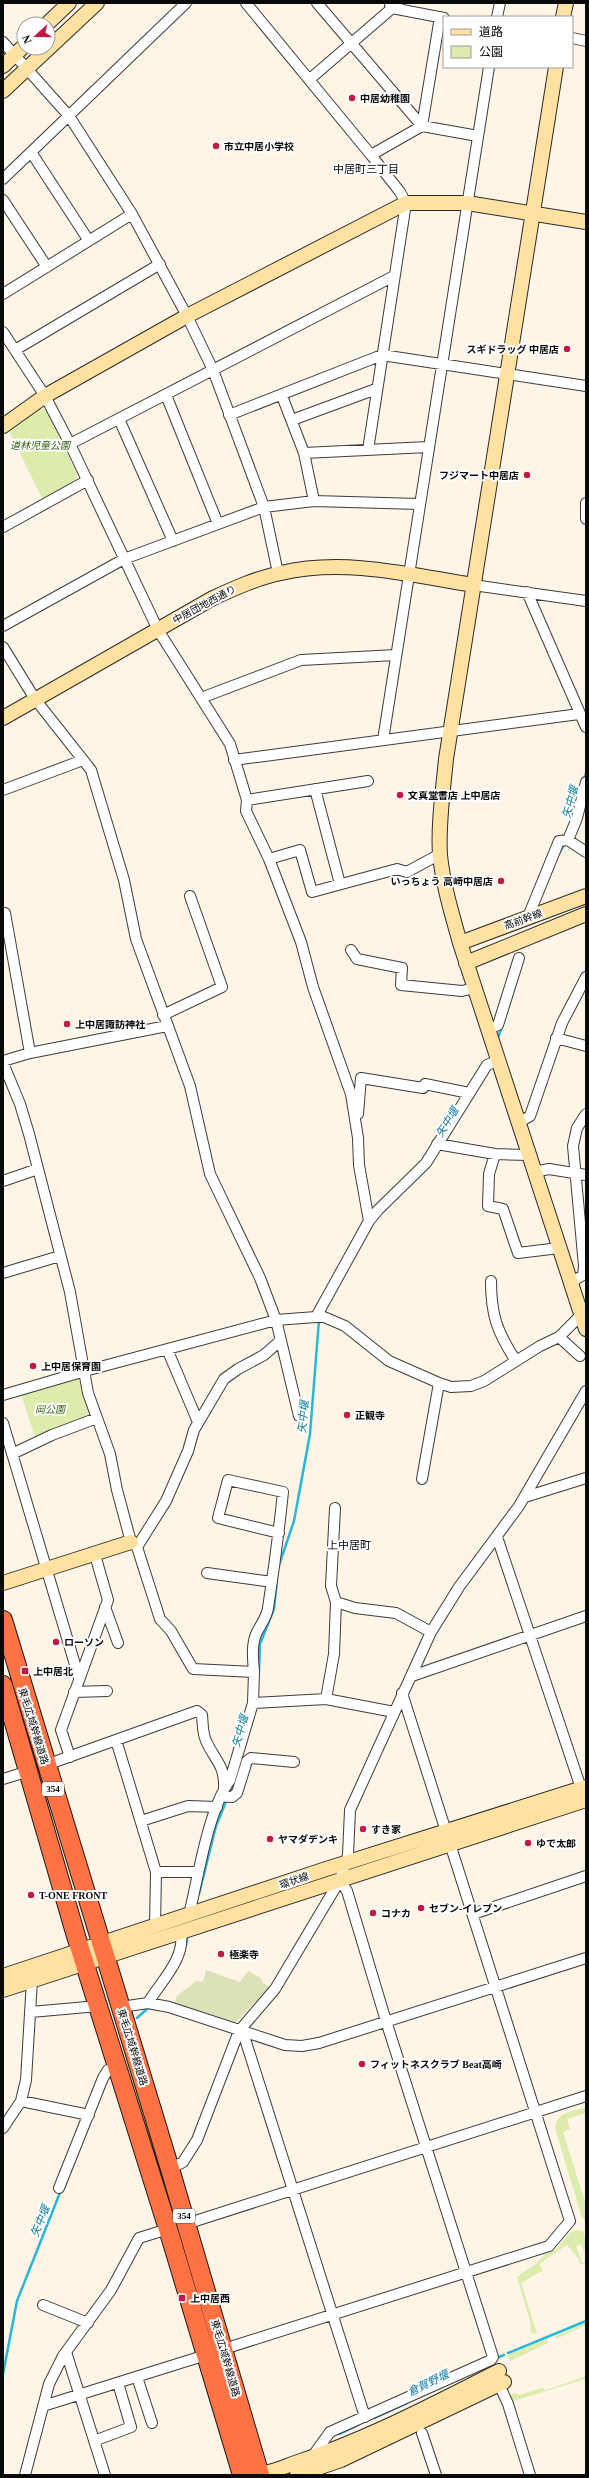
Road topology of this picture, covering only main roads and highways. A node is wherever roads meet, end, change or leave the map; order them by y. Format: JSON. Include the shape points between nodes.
{"nodes":[{"id":1,"x":3,"y":1620,"type":"edge"},
{"id":2,"x":3,"y":1685,"type":"edge"},
{"id":3,"x":238,"y":2474,"type":"edge"},
{"id":4,"x":260,"y":2475,"type":"edge"}],
"edges":[{"from":1,"to":4,"type":"highway","name":"東毛広域幹線道路","number":"354"},
{"from":2,"to":3,"type":"highway","name":"東毛広域幹線道路","number":"354","via":[[116,2066],[206,2355]]}]}
